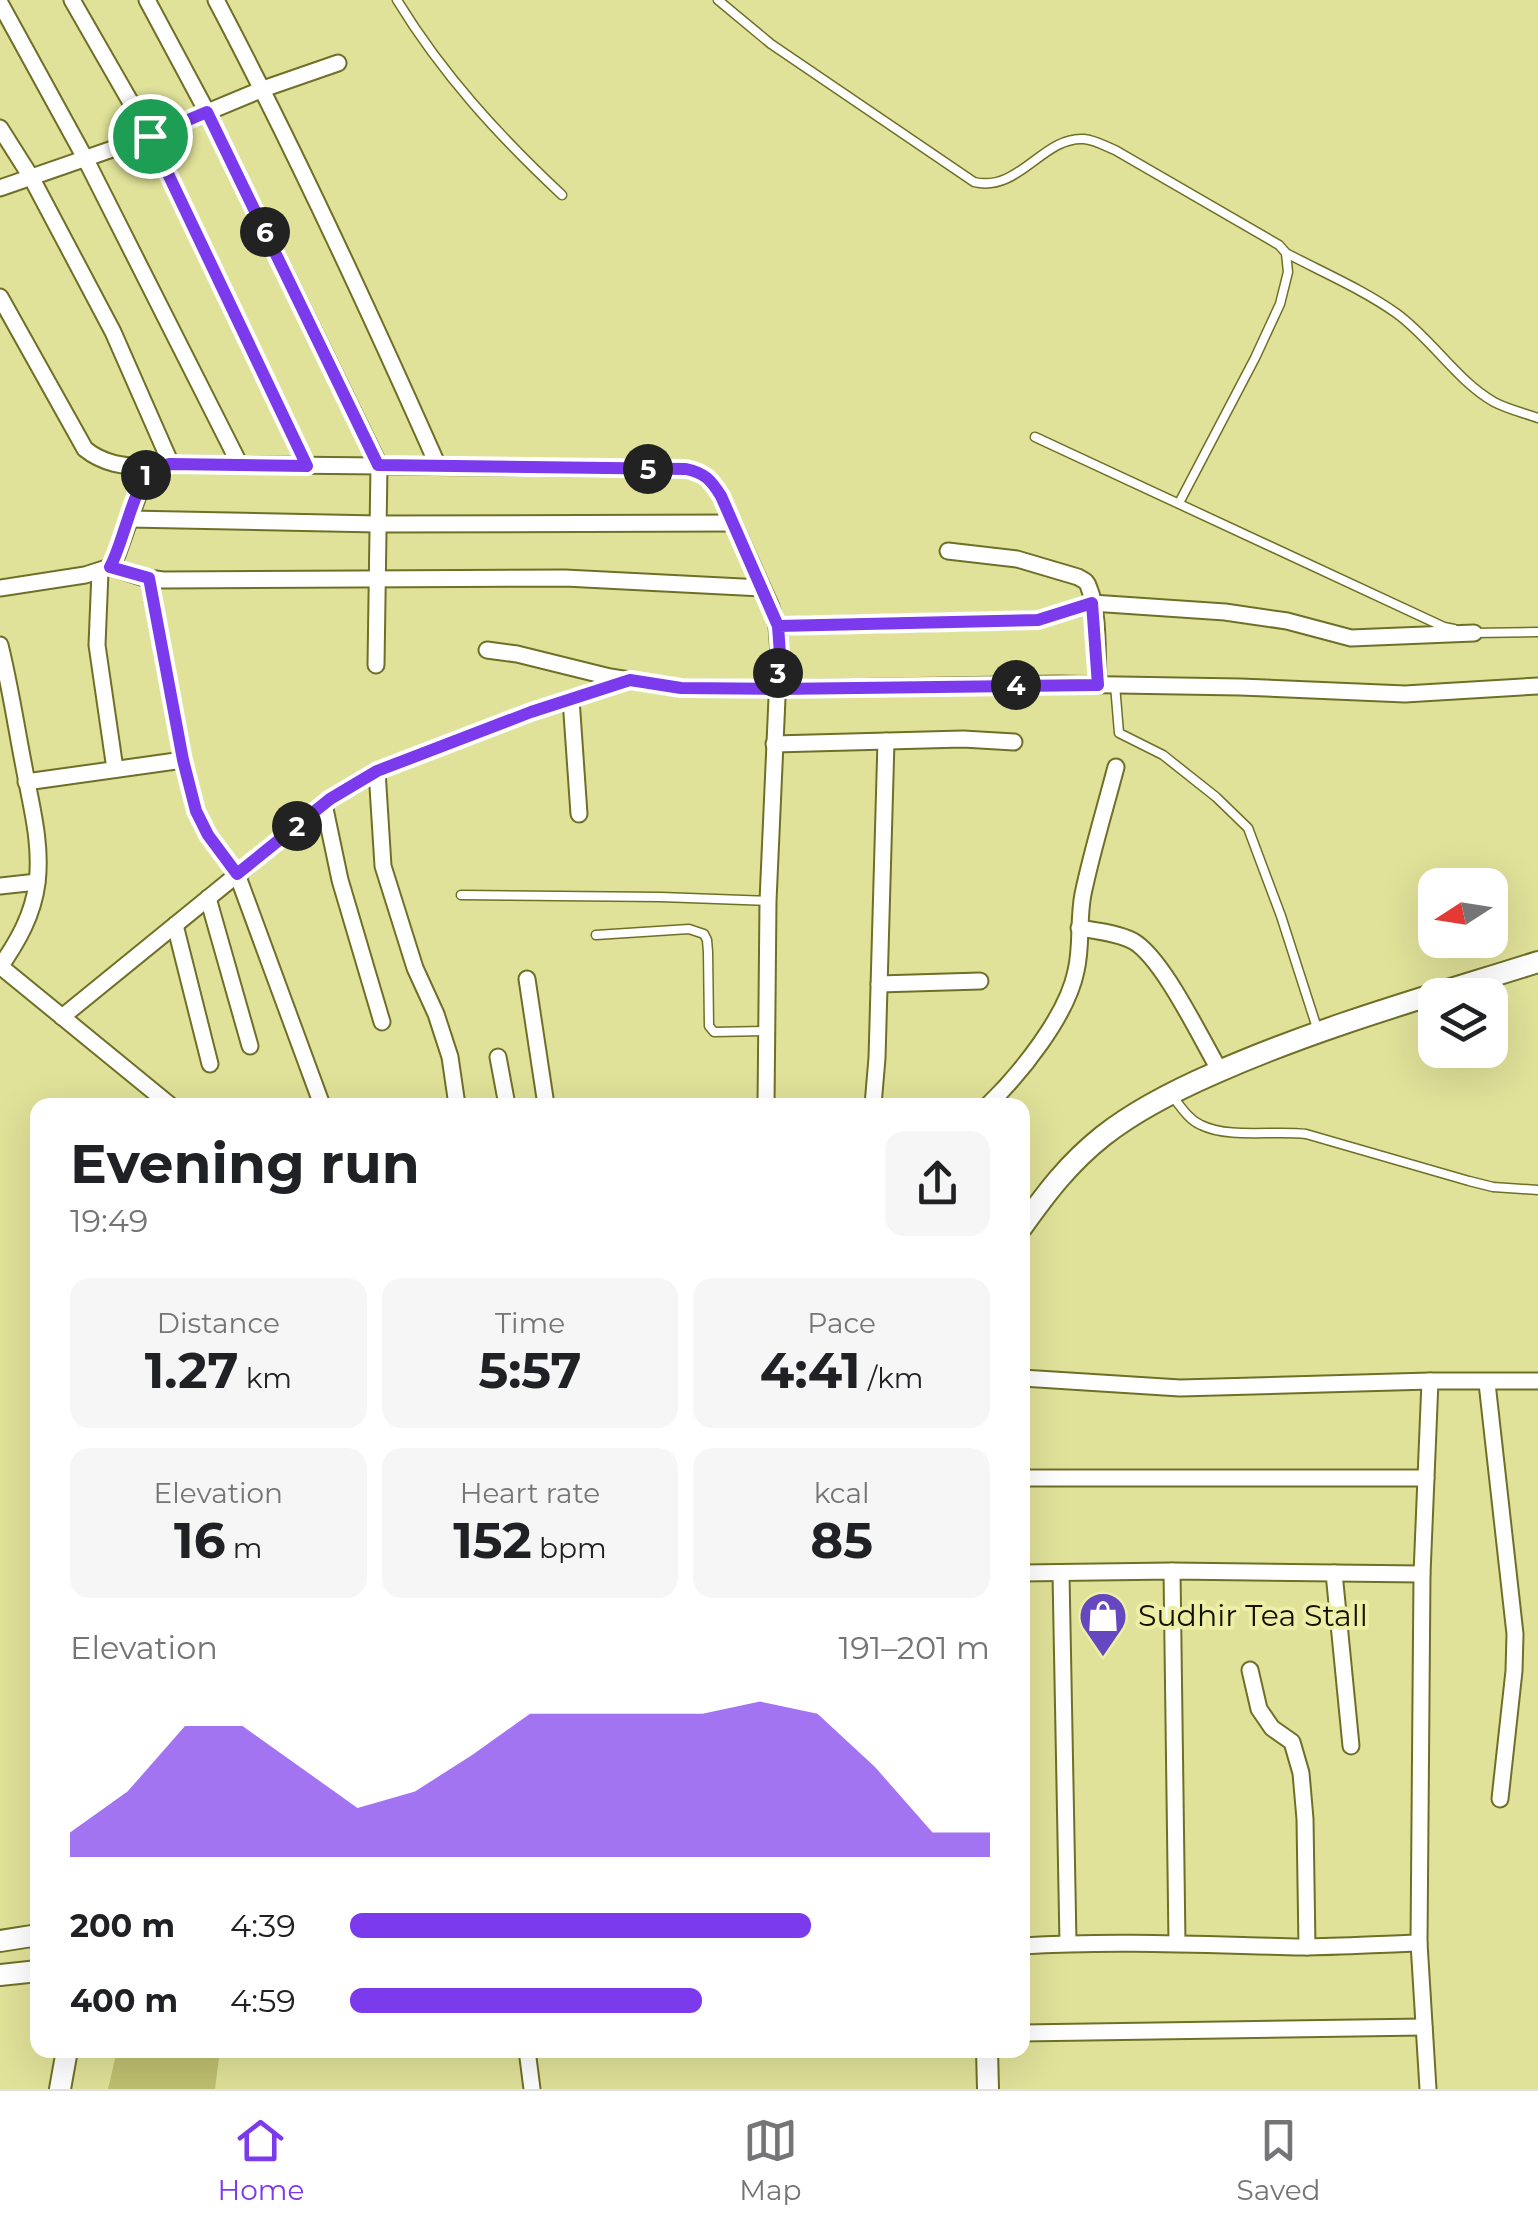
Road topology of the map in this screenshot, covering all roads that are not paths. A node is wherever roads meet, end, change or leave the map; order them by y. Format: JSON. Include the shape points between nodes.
{"nodes":[{"id":1,"x":72,"y":0,"type":"edge"},
{"id":2,"x":147,"y":0,"type":"edge"},
{"id":3,"x":216,"y":0,"type":"edge"},
{"id":4,"x":397,"y":0,"type":"edge"},
{"id":5,"x":718,"y":0,"type":"edge"},
{"id":6,"x":0,"y":3,"type":"edge"},
{"id":7,"x":338,"y":62,"type":"dead end"},
{"id":8,"x":263,"y":89,"type":"junction"},
{"id":9,"x":207,"y":112,"type":"junction"},
{"id":10,"x":0,"y":128,"type":"edge"},
{"id":11,"x":150,"y":136,"type":"junction"},
{"id":12,"x":85,"y":158,"type":"junction"},
{"id":13,"x":31,"y":177,"type":"junction"},
{"id":14,"x":0,"y":188,"type":"edge"},
{"id":15,"x":562,"y":195,"type":"dead end"},
{"id":16,"x":1286,"y":253,"type":"junction"},
{"id":17,"x":0,"y":297,"type":"edge"},
{"id":18,"x":1538,"y":418,"type":"edge"},
{"id":19,"x":1034,"y":437,"type":"dead end"},
{"id":20,"x":240,"y":465,"type":"junction"},
{"id":21,"x":378,"y":465,"type":"junction"},
{"id":22,"x":162,"y":466,"type":"junction"},
{"id":23,"x":307,"y":466,"type":"junction"},
{"id":24,"x":438,"y":466,"type":"junction"},
{"id":25,"x":1179,"y":503,"type":"junction"},
{"id":26,"x":129,"y":519,"type":"junction"},
{"id":27,"x":733,"y":523,"type":"junction"},
{"id":28,"x":378,"y":524,"type":"junction"},
{"id":29,"x":948,"y":551,"type":"dead end"},
{"id":30,"x":105,"y":570,"type":"junction"},
{"id":31,"x":149,"y":578,"type":"junction"},
{"id":32,"x":377,"y":580,"type":"junction"},
{"id":33,"x":0,"y":588,"type":"edge"},
{"id":34,"x":762,"y":588,"type":"junction"},
{"id":35,"x":1092,"y":603,"type":"junction"},
{"id":36,"x":778,"y":626,"type":"junction"},
{"id":37,"x":1538,"y":632,"type":"edge"},
{"id":38,"x":1474,"y":633,"type":"junction"},
{"id":39,"x":0,"y":645,"type":"edge"},
{"id":40,"x":487,"y":650,"type":"dead end"},
{"id":41,"x":376,"y":665,"type":"dead end"},
{"id":42,"x":630,"y":680,"type":"junction"},
{"id":43,"x":1098,"y":685,"type":"junction"},
{"id":44,"x":1116,"y":685,"type":"junction"},
{"id":45,"x":1538,"y":686,"type":"edge"},
{"id":46,"x":776,"y":689,"type":"junction"},
{"id":47,"x":572,"y":699,"type":"junction"},
{"id":48,"x":18,"y":740,"type":"junction"},
{"id":49,"x":886,"y":740,"type":"junction"},
{"id":50,"x":1014,"y":742,"type":"dead end"},
{"id":51,"x":0,"y":743,"type":"edge"},
{"id":52,"x":774,"y":744,"type":"junction"},
{"id":53,"x":183,"y":760,"type":"junction"},
{"id":54,"x":1116,"y":767,"type":"dead end"},
{"id":55,"x":115,"y":769,"type":"junction"},
{"id":56,"x":377,"y":771,"type":"junction"},
{"id":57,"x":26,"y":782,"type":"junction"},
{"id":58,"x":324,"y":804,"type":"junction"},
{"id":59,"x":579,"y":814,"type":"dead end"},
{"id":60,"x":237,"y":874,"type":"junction"},
{"id":61,"x":38,"y":882,"type":"junction"},
{"id":62,"x":0,"y":886,"type":"edge"},
{"id":63,"x":461,"y":895,"type":"dead end"},
{"id":64,"x":208,"y":898,"type":"junction"},
{"id":65,"x":768,"y":901,"type":"junction"},
{"id":66,"x":175,"y":925,"type":"junction"},
{"id":67,"x":1080,"y":928,"type":"junction"},
{"id":68,"x":596,"y":935,"type":"dead end"},
{"id":69,"x":1538,"y":962,"type":"edge"},
{"id":70,"x":0,"y":967,"type":"edge"},
{"id":71,"x":527,"y":978,"type":"dead end"},
{"id":72,"x":980,"y":981,"type":"dead end"},
{"id":73,"x":879,"y":984,"type":"junction"},
{"id":74,"x":62,"y":1017,"type":"junction"},
{"id":75,"x":382,"y":1022,"type":"dead end"},
{"id":76,"x":766,"y":1031,"type":"junction"},
{"id":77,"x":1319,"y":1032,"type":"junction"},
{"id":78,"x":250,"y":1046,"type":"dead end"},
{"id":79,"x":498,"y":1057,"type":"dead end"},
{"id":80,"x":210,"y":1064,"type":"dead end"},
{"id":81,"x":1220,"y":1071,"type":"junction"},
{"id":82,"x":1170,"y":1093,"type":"junction"},
{"id":83,"x":161,"y":1098,"type":"edge"},
{"id":84,"x":319,"y":1098,"type":"edge"},
{"id":85,"x":456,"y":1098,"type":"edge"},
{"id":86,"x":506,"y":1098,"type":"edge"},
{"id":87,"x":545,"y":1098,"type":"edge"},
{"id":88,"x":766,"y":1098,"type":"edge"},
{"id":89,"x":874,"y":1098,"type":"edge"},
{"id":90,"x":994,"y":1098,"type":"edge"},
{"id":91,"x":1538,"y":1190,"type":"edge"},
{"id":92,"x":1030,"y":1216,"type":"edge"},
{"id":93,"x":1030,"y":1379,"type":"edge"},
{"id":94,"x":1430,"y":1381,"type":"junction"},
{"id":95,"x":1538,"y":1381,"type":"edge"},
{"id":96,"x":1487,"y":1382,"type":"junction"},
{"id":97,"x":1030,"y":1478,"type":"edge"},
{"id":98,"x":1426,"y":1478,"type":"junction"},
{"id":99,"x":1172,"y":1571,"type":"junction"},
{"id":100,"x":1030,"y":1573,"type":"edge"},
{"id":101,"x":1334,"y":1573,"type":"junction"},
{"id":102,"x":1061,"y":1574,"type":"junction"},
{"id":103,"x":1422,"y":1574,"type":"junction"},
{"id":104,"x":1250,"y":1670,"type":"dead end"},
{"id":105,"x":1352,"y":1746,"type":"dead end"},
{"id":106,"x":1500,"y":1799,"type":"dead end"},
{"id":107,"x":30,"y":1937,"type":"edge"},
{"id":108,"x":0,"y":1941,"type":"edge"},
{"id":109,"x":1068,"y":1943,"type":"junction"},
{"id":110,"x":1177,"y":1943,"type":"junction"},
{"id":111,"x":1419,"y":1943,"type":"junction"},
{"id":112,"x":1030,"y":1945,"type":"edge"},
{"id":113,"x":1307,"y":1947,"type":"junction"},
{"id":114,"x":30,"y":1972,"type":"edge"},
{"id":115,"x":0,"y":1975,"type":"edge"},
{"id":116,"x":1424,"y":2027,"type":"junction"},
{"id":117,"x":1030,"y":2034,"type":"edge"},
{"id":118,"x":66,"y":2058,"type":"edge"},
{"id":119,"x":529,"y":2058,"type":"edge"},
{"id":120,"x":987,"y":2058,"type":"edge"},
{"id":121,"x":60,"y":2089,"type":"edge"},
{"id":122,"x":532,"y":2089,"type":"edge"},
{"id":123,"x":988,"y":2089,"type":"edge"},
{"id":124,"x":1428,"y":2089,"type":"edge"}],
"edges":[{"from":1,"to":11,"type":"street"},
{"from":2,"to":9,"type":"street"},
{"from":3,"to":8,"type":"street"},
{"from":4,"to":15,"type":"lane","via":[[452,80]]},
{"from":5,"to":16,"type":"lane","via":[[771,44],[974,182],[1005,180],[1066,140],[1097,142]]},
{"from":6,"to":12,"type":"street"},
{"from":7,"to":8,"type":"street"},
{"from":8,"to":9,"type":"street"},
{"from":8,"to":24,"type":"street"},
{"from":9,"to":11,"type":"street"},
{"from":9,"to":21,"type":"street"},
{"from":10,"to":13,"type":"street"},
{"from":11,"to":12,"type":"street"},
{"from":11,"to":23,"type":"street"},
{"from":12,"to":13,"type":"street"},
{"from":12,"to":20,"type":"street"},
{"from":13,"to":14,"type":"street"},
{"from":13,"to":22,"type":"street","via":[[113,332]]},
{"from":16,"to":18,"type":"lane","via":[[1397,313],[1495,403]]},
{"from":16,"to":25,"type":"lane","via":[[1280,304]]},
{"from":17,"to":22,"type":"street","via":[[85,449],[114,465]]},
{"from":19,"to":25,"type":"lane"},
{"from":20,"to":22,"type":"street"},
{"from":20,"to":23,"type":"street"},
{"from":21,"to":23,"type":"street"},
{"from":21,"to":24,"type":"street"},
{"from":21,"to":28,"type":"street"},
{"from":22,"to":26,"type":"street","via":[[145,476]]},
{"from":24,"to":27,"type":"street","via":[[686,469],[712,480]]},
{"from":25,"to":38,"type":"lane","via":[[1444,627]]},
{"from":26,"to":28,"type":"street"},
{"from":26,"to":30,"type":"street"},
{"from":27,"to":28,"type":"street"},
{"from":27,"to":34,"type":"street"},
{"from":28,"to":32,"type":"street"},
{"from":29,"to":35,"type":"street","via":[[1017,558],[1078,577]]},
{"from":30,"to":31,"type":"street"},
{"from":30,"to":33,"type":"street"},
{"from":30,"to":55,"type":"street","via":[[97,645]]},
{"from":31,"to":32,"type":"street"},
{"from":31,"to":53,"type":"street"},
{"from":32,"to":34,"type":"street","via":[[565,578]]},
{"from":32,"to":41,"type":"street"},
{"from":34,"to":36,"type":"street"},
{"from":35,"to":36,"type":"street","via":[[1038,620]]},
{"from":35,"to":38,"type":"street","via":[[1225,612],[1351,638]]},
{"from":35,"to":43,"type":"street"},
{"from":36,"to":46,"type":"street"},
{"from":37,"to":38,"type":"lane"},
{"from":39,"to":48,"type":"street"},
{"from":40,"to":42,"type":"street"},
{"from":42,"to":46,"type":"street"},
{"from":42,"to":47,"type":"street"},
{"from":43,"to":44,"type":"street"},
{"from":43,"to":46,"type":"street"},
{"from":44,"to":45,"type":"street","via":[[1405,694]]},
{"from":44,"to":77,"type":"lane","via":[[1120,734],[1163,755],[1248,828]]},
{"from":46,"to":52,"type":"street"},
{"from":47,"to":56,"type":"street"},
{"from":47,"to":59,"type":"street"},
{"from":48,"to":51,"type":"street"},
{"from":48,"to":57,"type":"street"},
{"from":49,"to":50,"type":"street"},
{"from":49,"to":52,"type":"street"},
{"from":49,"to":73,"type":"street"},
{"from":52,"to":65,"type":"street"},
{"from":53,"to":55,"type":"street"},
{"from":53,"to":60,"type":"street","via":[[196,811]]},
{"from":54,"to":67,"type":"street","via":[[1084,887]]},
{"from":55,"to":57,"type":"street"},
{"from":56,"to":58,"type":"street"},
{"from":56,"to":85,"type":"street","via":[[383,866],[450,1057]]},
{"from":57,"to":61,"type":"street"},
{"from":58,"to":60,"type":"street"},
{"from":58,"to":75,"type":"street"},
{"from":60,"to":64,"type":"street"},
{"from":60,"to":84,"type":"street"},
{"from":61,"to":62,"type":"street"},
{"from":61,"to":70,"type":"street","via":[[21,936]]},
{"from":63,"to":65,"type":"lane"},
{"from":64,"to":66,"type":"street"},
{"from":64,"to":78,"type":"street"},
{"from":65,"to":76,"type":"street"},
{"from":66,"to":74,"type":"street"},
{"from":66,"to":80,"type":"street"},
{"from":67,"to":81,"type":"street","via":[[1126,938],[1148,953]]},
{"from":67,"to":90,"type":"street","via":[[1077,970],[1064,1003]]},
{"from":68,"to":76,"type":"lane","via":[[689,929],[704,934],[708,1026],[722,1033]]},
{"from":69,"to":77,"type":"street"},
{"from":70,"to":74,"type":"street"},
{"from":71,"to":87,"type":"street"},
{"from":72,"to":73,"type":"street"},
{"from":73,"to":89,"type":"street"},
{"from":74,"to":83,"type":"street"},
{"from":76,"to":88,"type":"street"},
{"from":77,"to":81,"type":"street"},
{"from":79,"to":86,"type":"street"},
{"from":81,"to":82,"type":"street"},
{"from":82,"to":91,"type":"lane","via":[[1201,1126],[1306,1134],[1469,1181]]},
{"from":82,"to":92,"type":"street","via":[[1103,1136],[1054,1182]]},
{"from":93,"to":94,"type":"street","via":[[1180,1388]]},
{"from":94,"to":96,"type":"street"},
{"from":94,"to":98,"type":"street"},
{"from":95,"to":96,"type":"street"},
{"from":96,"to":106,"type":"street","via":[[1515,1634]]},
{"from":97,"to":98,"type":"street"},
{"from":98,"to":103,"type":"street"},
{"from":99,"to":101,"type":"street"},
{"from":99,"to":102,"type":"street"},
{"from":99,"to":110,"type":"street"},
{"from":100,"to":102,"type":"street"},
{"from":101,"to":103,"type":"street"},
{"from":101,"to":105,"type":"street"},
{"from":102,"to":109,"type":"street"},
{"from":103,"to":111,"type":"street"},
{"from":104,"to":113,"type":"street","via":[[1258,1709],[1292,1742],[1298,1758]]},
{"from":107,"to":108,"type":"street"},
{"from":109,"to":110,"type":"street"},
{"from":109,"to":112,"type":"street"},
{"from":110,"to":113,"type":"street"},
{"from":111,"to":113,"type":"street"},
{"from":111,"to":116,"type":"street"},
{"from":114,"to":115,"type":"street"},
{"from":116,"to":117,"type":"street"},
{"from":116,"to":124,"type":"street"},
{"from":118,"to":121,"type":"street"},
{"from":119,"to":122,"type":"street"},
{"from":120,"to":123,"type":"street"}]}
